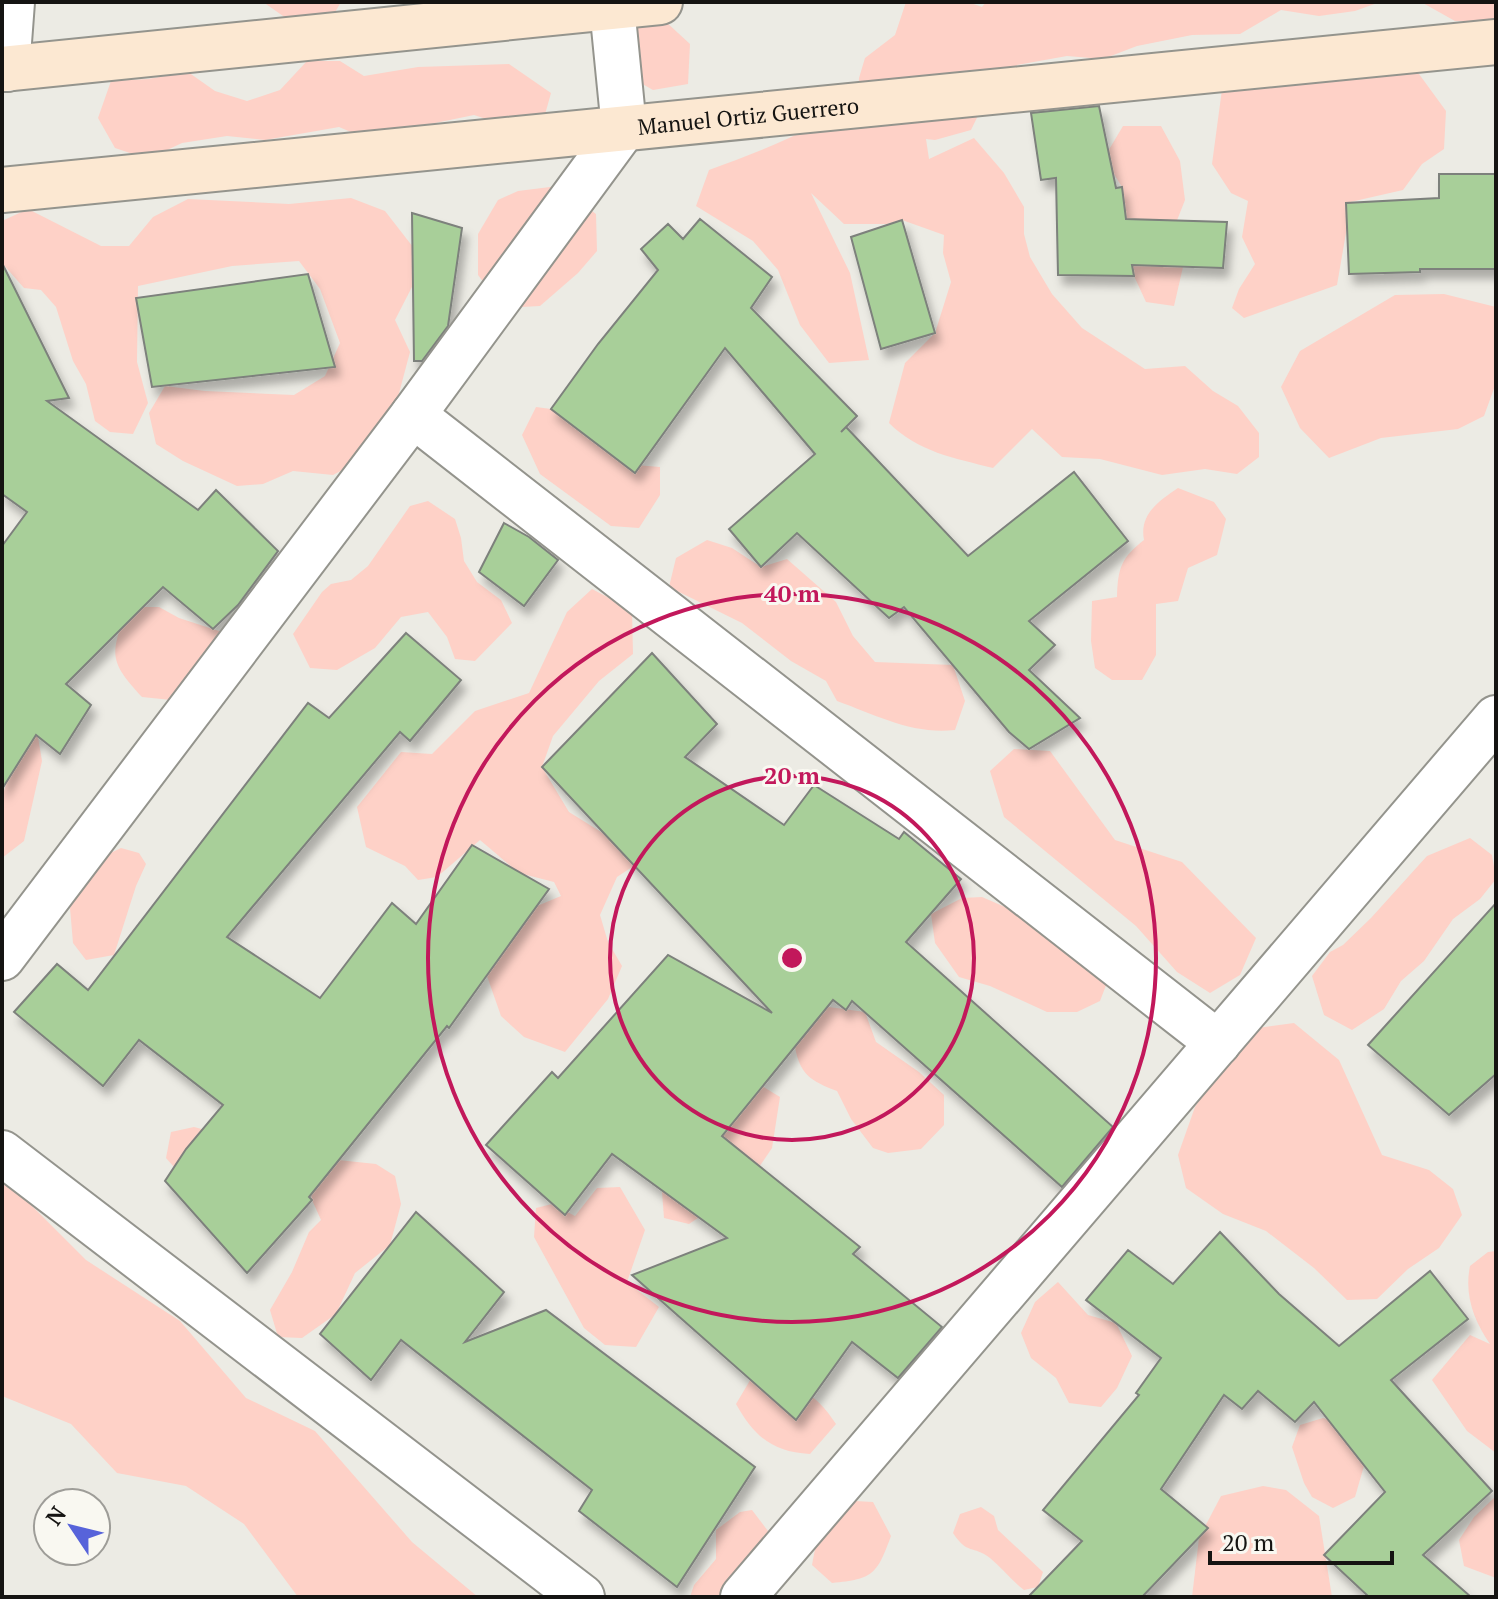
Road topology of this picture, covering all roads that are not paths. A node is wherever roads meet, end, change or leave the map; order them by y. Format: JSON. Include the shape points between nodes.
{"nodes":[{"id":1,"x":12,"y":2,"type":"edge"},
{"id":2,"x":660,"y":2,"type":"edge"},
{"id":3,"x":612,"y":7,"type":"junction"},
{"id":4,"x":1496,"y":42,"type":"edge"},
{"id":5,"x":5,"y":69,"type":"edge"},
{"id":6,"x":624,"y":128,"type":"junction"},
{"id":7,"x":2,"y":190,"type":"edge"},
{"id":8,"x":413,"y":415,"type":"junction"},
{"id":9,"x":1496,"y":718,"type":"edge"},
{"id":10,"x":2,"y":958,"type":"edge"},
{"id":11,"x":1218,"y":1043,"type":"junction"},
{"id":12,"x":2,"y":1153,"type":"edge"},
{"id":13,"x":582,"y":1597,"type":"edge"},
{"id":14,"x":743,"y":1597,"type":"edge"}],
"edges":[{"from":1,"to":5,"type":"street"},
{"from":2,"to":3,"type":"street"},
{"from":3,"to":5,"type":"street"},
{"from":3,"to":6,"type":"street"},
{"from":4,"to":6,"type":"street","name":"Manuel Ortiz Guerrero"},
{"from":6,"to":7,"type":"street","name":"Manuel Ortiz Guerrero"},
{"from":6,"to":8,"type":"street"},
{"from":8,"to":10,"type":"street"},
{"from":8,"to":11,"type":"street"},
{"from":9,"to":11,"type":"street"},
{"from":11,"to":14,"type":"street"},
{"from":12,"to":13,"type":"street"}]}
